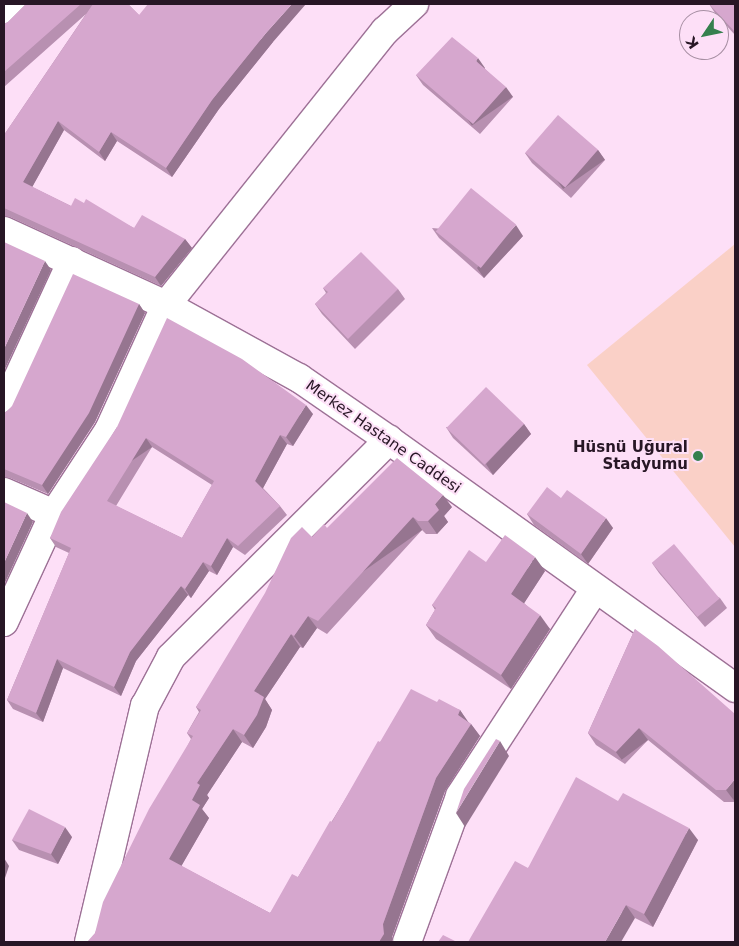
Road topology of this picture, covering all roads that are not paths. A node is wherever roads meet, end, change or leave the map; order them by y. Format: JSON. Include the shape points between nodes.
{"nodes":[{"id":1,"x":20,"y":4,"type":"edge"},
{"id":2,"x":414,"y":4,"type":"edge"},
{"id":3,"x":4,"y":20,"type":"edge"},
{"id":4,"x":6,"y":239,"type":"edge"},
{"id":5,"x":72,"y":261,"type":"junction"},
{"id":6,"x":166,"y":304,"type":"junction"},
{"id":7,"x":4,"y":408,"type":"edge"},
{"id":8,"x":389,"y":440,"type":"junction"},
{"id":9,"x":4,"y":492,"type":"edge"},
{"id":10,"x":54,"y":514,"type":"junction"},
{"id":11,"x":595,"y":590,"type":"junction"},
{"id":12,"x":4,"y":622,"type":"edge"},
{"id":13,"x":735,"y":688,"type":"edge"},
{"id":14,"x":90,"y":942,"type":"edge"},
{"id":15,"x":407,"y":942,"type":"edge"}],
"edges":[{"from":1,"to":3,"type":"street"},
{"from":2,"to":6,"type":"street","via":[[385,31]]},
{"from":4,"to":5,"type":"street","name":"Merkez Hastane Caddesi"},
{"from":5,"to":6,"type":"street","name":"Merkez Hastane Caddesi"},
{"from":5,"to":7,"type":"street"},
{"from":6,"to":8,"type":"street","name":"Merkez Hastane Caddesi","via":[[299,378]]},
{"from":6,"to":10,"type":"street","via":[[109,430]]},
{"from":8,"to":11,"type":"street","name":"Merkez Hastane Caddesi"},
{"from":8,"to":14,"type":"street","via":[[171,657],[145,706]]},
{"from":9,"to":10,"type":"street"},
{"from":10,"to":12,"type":"street"},
{"from":11,"to":13,"type":"street","name":"Merkez Hastane Caddesi"},
{"from":11,"to":15,"type":"street","via":[[460,796]]}]}
